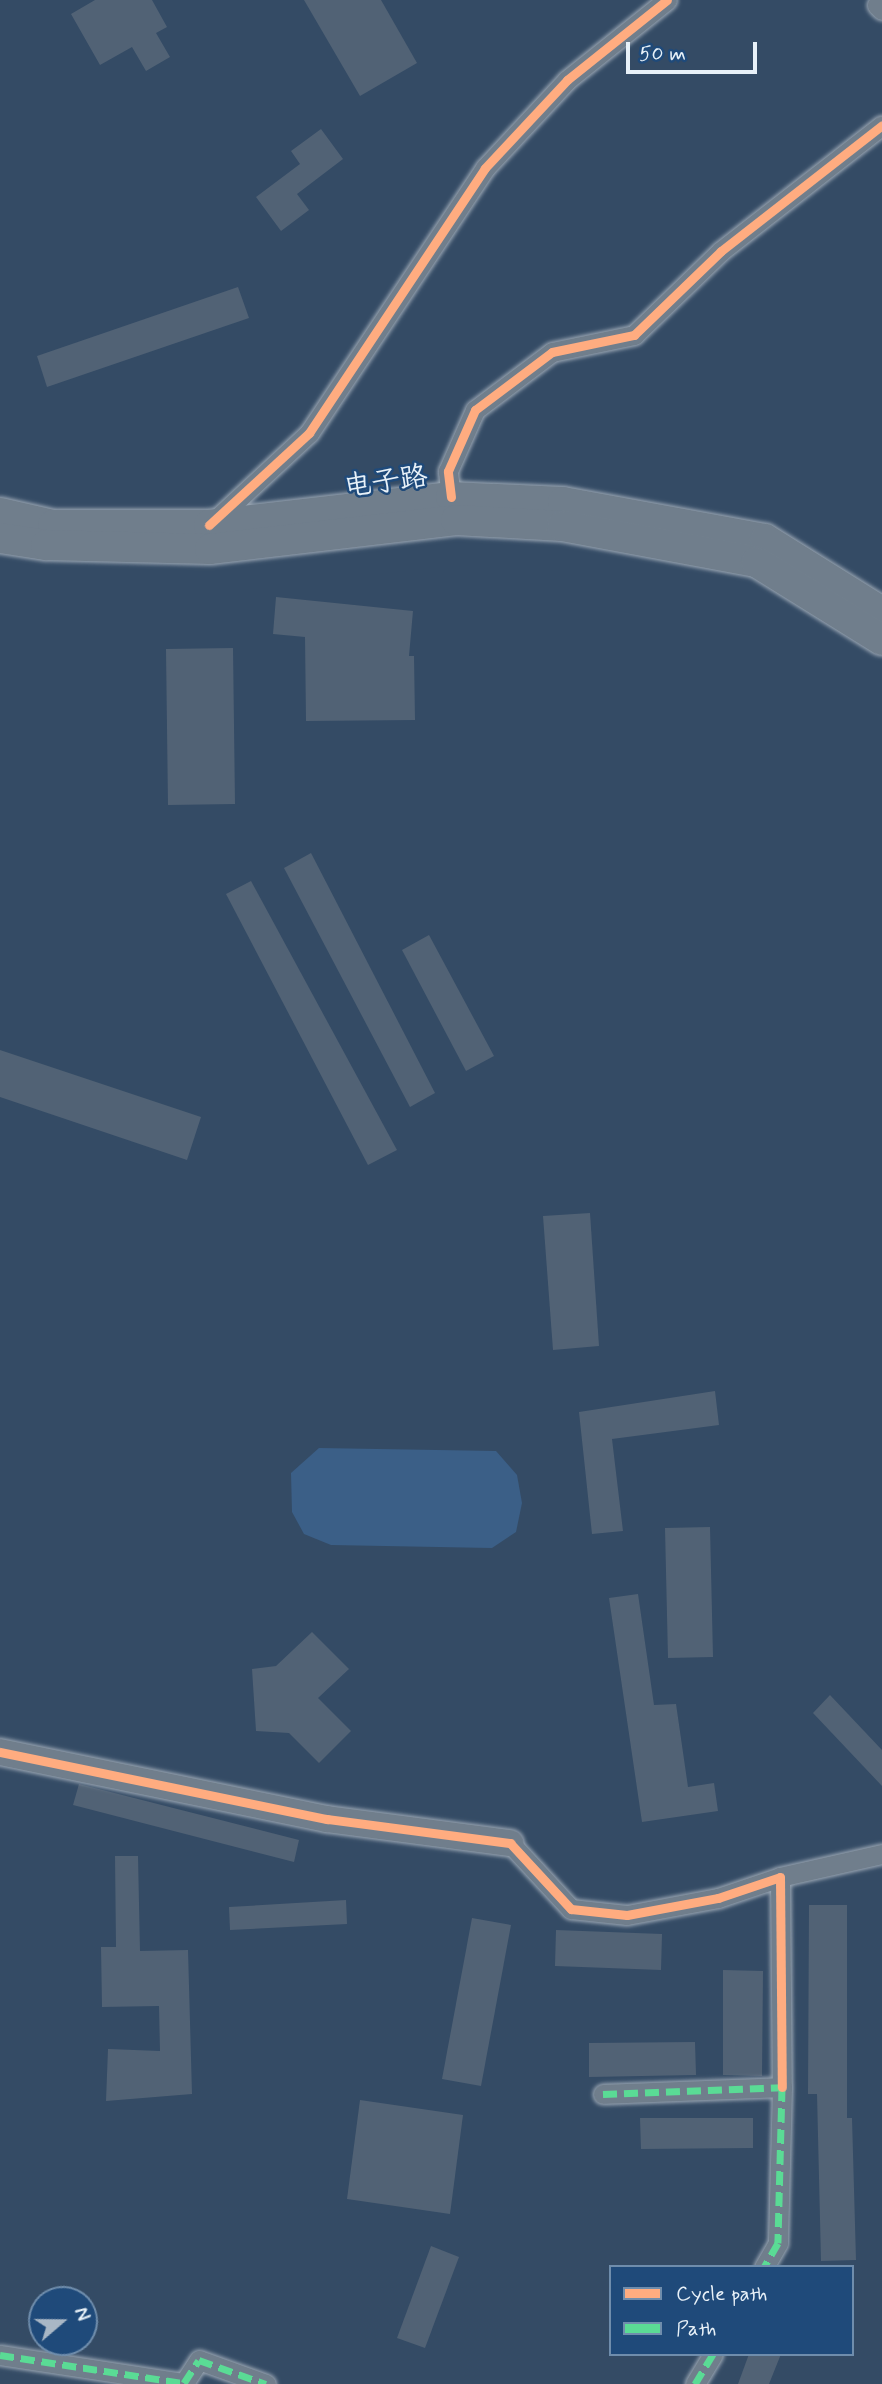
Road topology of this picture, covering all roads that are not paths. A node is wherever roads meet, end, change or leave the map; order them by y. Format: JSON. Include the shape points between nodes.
{"nodes":[{"id":1,"x":667,"y":0,"type":"edge"},
{"id":2,"x":882,"y":1,"type":"edge"},
{"id":3,"x":882,"y":10,"type":"edge"},
{"id":4,"x":882,"y":125,"type":"edge"},
{"id":5,"x":451,"y":497,"type":"junction"},
{"id":6,"x":0,"y":513,"type":"edge"},
{"id":7,"x":209,"y":525,"type":"junction"},
{"id":8,"x":0,"y":538,"type":"edge"},
{"id":9,"x":882,"y":612,"type":"edge"},
{"id":10,"x":882,"y":640,"type":"edge"},
{"id":11,"x":0,"y":1752,"type":"edge"},
{"id":12,"x":510,"y":1843,"type":"joint"},
{"id":13,"x":882,"y":1854,"type":"edge"},
{"id":14,"x":780,"y":1877,"type":"junction"},
{"id":15,"x":782,"y":2087,"type":"junction"},
{"id":16,"x":603,"y":2094,"type":"dead end"},
{"id":17,"x":766,"y":2265,"type":"edge"},
{"id":18,"x":0,"y":2355,"type":"edge"},
{"id":19,"x":712,"y":2356,"type":"edge"},
{"id":20,"x":266,"y":2384,"type":"edge"},
{"id":21,"x":695,"y":2384,"type":"edge"}],
"edges":[{"from":1,"to":7,"type":"street","via":[[567,80],[485,168],[309,433]]},
{"from":2,"to":3,"type":"street","via":[[877,5]]},
{"from":4,"to":5,"type":"street","via":[[721,251],[634,335],[552,352],[475,410],[449,471]]},
{"from":5,"to":7,"type":"main road","name":"电子路"},
{"from":5,"to":9,"type":"main road","name":"电子路","via":[[563,502],[765,540]]},
{"from":6,"to":7,"type":"main road","name":"电子路","via":[[53,525]]},
{"from":8,"to":10,"type":"main road","name":"电子路","via":[[46,545],[210,549],[456,520],[562,526],[756,562]]},
{"from":11,"to":12,"type":"street","via":[[327,1819]]},
{"from":12,"to":14,"type":"street","via":[[571,1909],[627,1915],[718,1898]]},
{"from":13,"to":14,"type":"street"},
{"from":14,"to":15,"type":"street"},
{"from":15,"to":16,"type":"street"},
{"from":15,"to":17,"type":"street","via":[[778,2244]]},
{"from":18,"to":20,"type":"street","via":[[184,2382],[199,2360]]},
{"from":19,"to":21,"type":"street"}]}
